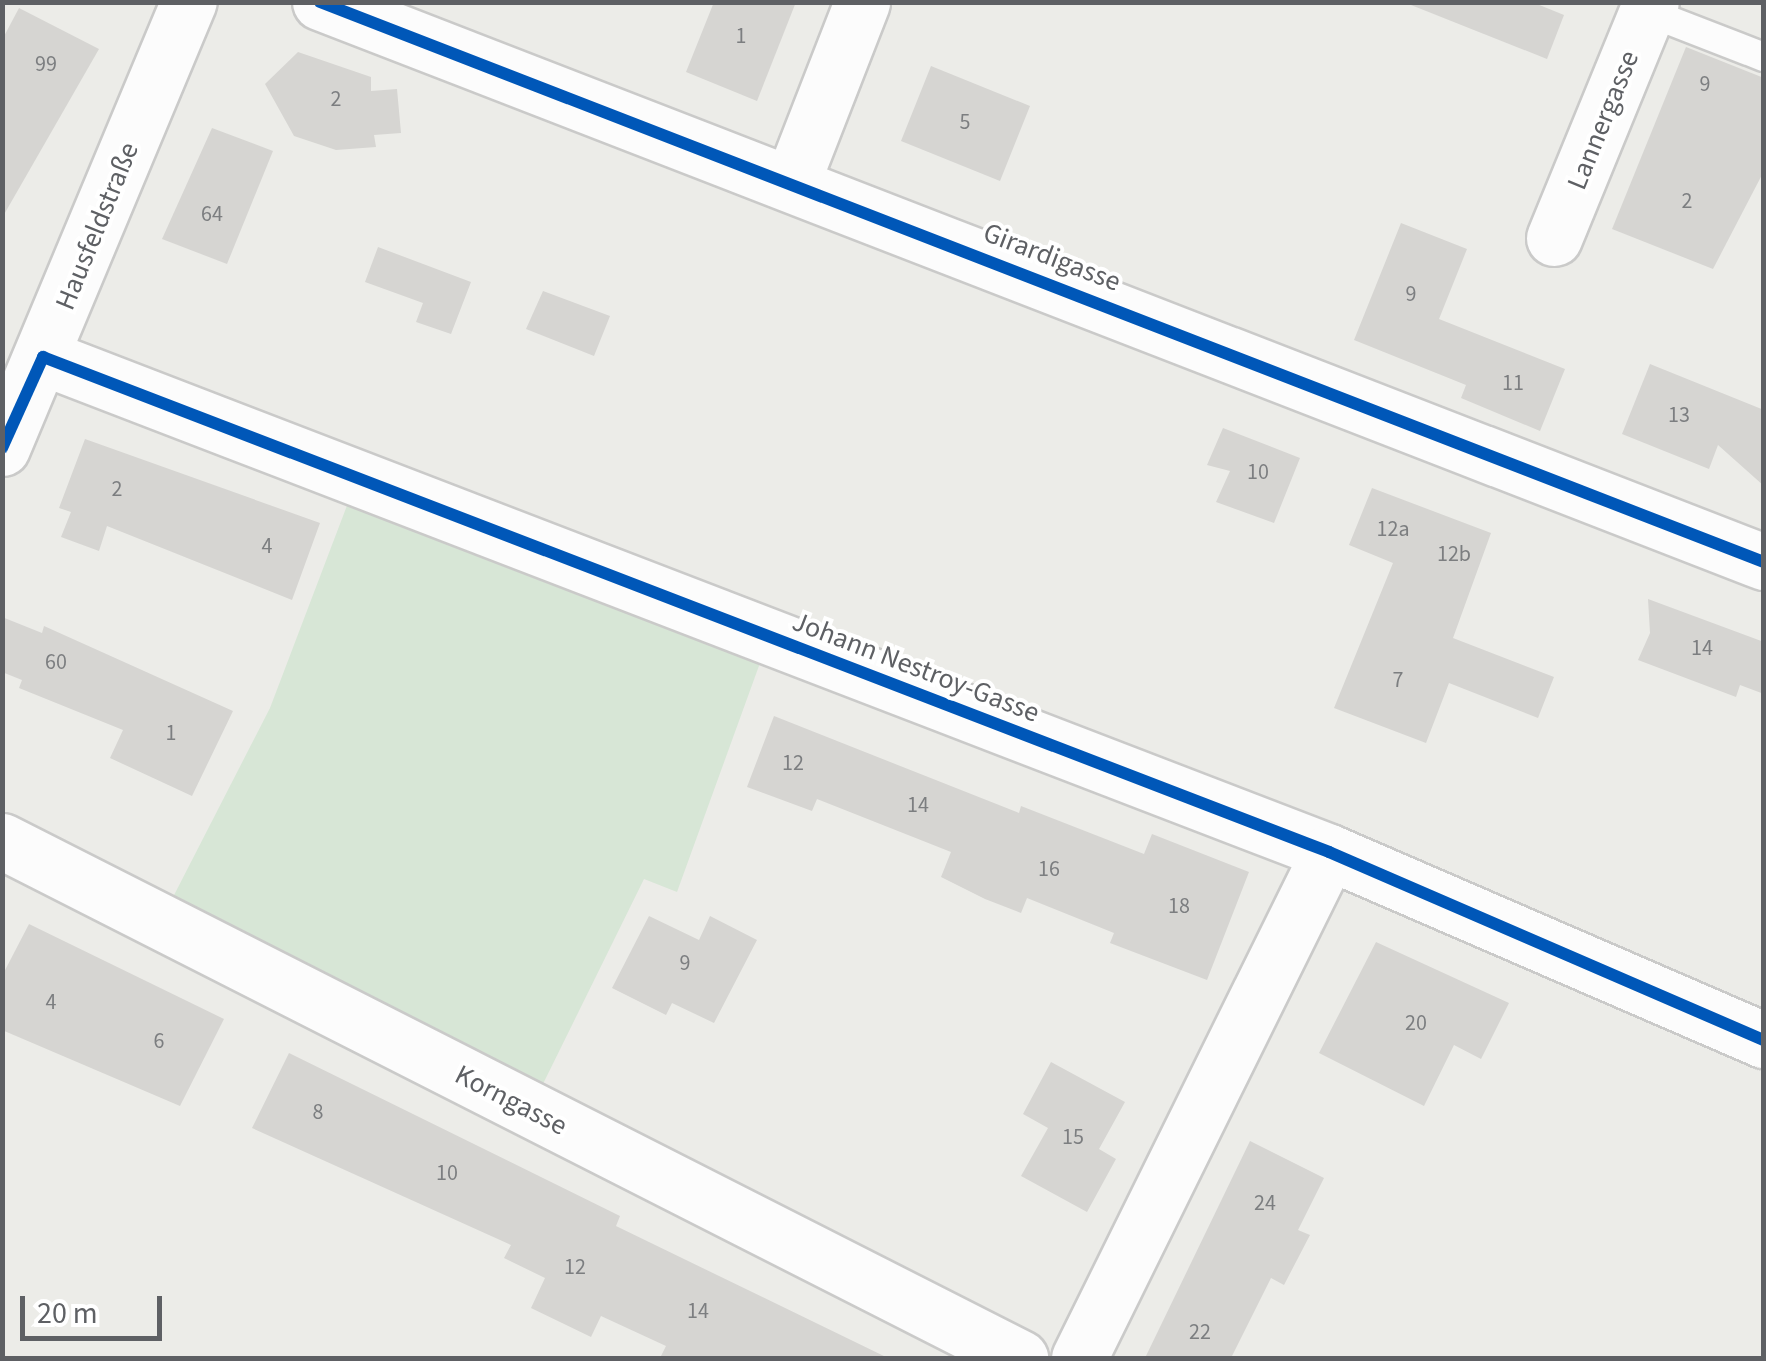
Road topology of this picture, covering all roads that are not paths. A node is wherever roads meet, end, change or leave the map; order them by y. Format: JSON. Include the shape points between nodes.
{"nodes":[{"id":1,"x":189,"y":2,"type":"edge"},
{"id":2,"x":320,"y":2,"type":"edge"},
{"id":3,"x":862,"y":2,"type":"edge"},
{"id":4,"x":1641,"y":5,"type":"edge"},
{"id":5,"x":1764,"y":57,"type":"edge"},
{"id":6,"x":792,"y":182,"type":"junction"},
{"id":7,"x":1554,"y":238,"type":"dead end"},
{"id":8,"x":43,"y":357,"type":"junction"},
{"id":9,"x":2,"y":448,"type":"edge"},
{"id":10,"x":1764,"y":562,"type":"edge"},
{"id":11,"x":2,"y":842,"type":"edge"},
{"id":12,"x":1328,"y":852,"type":"junction"},
{"id":13,"x":1764,"y":1040,"type":"edge"},
{"id":14,"x":1020,"y":1358,"type":"edge"},
{"id":15,"x":1079,"y":1358,"type":"edge"}],
"edges":[{"from":1,"to":8,"type":"street","name":"Hausfeldstraße"},
{"from":2,"to":6,"type":"street","name":"Girardigasse"},
{"from":3,"to":6,"type":"street"},
{"from":4,"to":5,"type":"lane"},
{"from":4,"to":7,"type":"street","name":"Lannergasse"},
{"from":6,"to":10,"type":"street","name":"Girardigasse"},
{"from":8,"to":9,"type":"street","name":"Hausfeldstraße"},
{"from":8,"to":12,"type":"street","name":"Johann Nestroy-Gasse"},
{"from":11,"to":14,"type":"street","name":"Korngasse"},
{"from":12,"to":13,"type":"street","name":"Johann Nestroy-Gasse"},
{"from":12,"to":15,"type":"street"}]}
